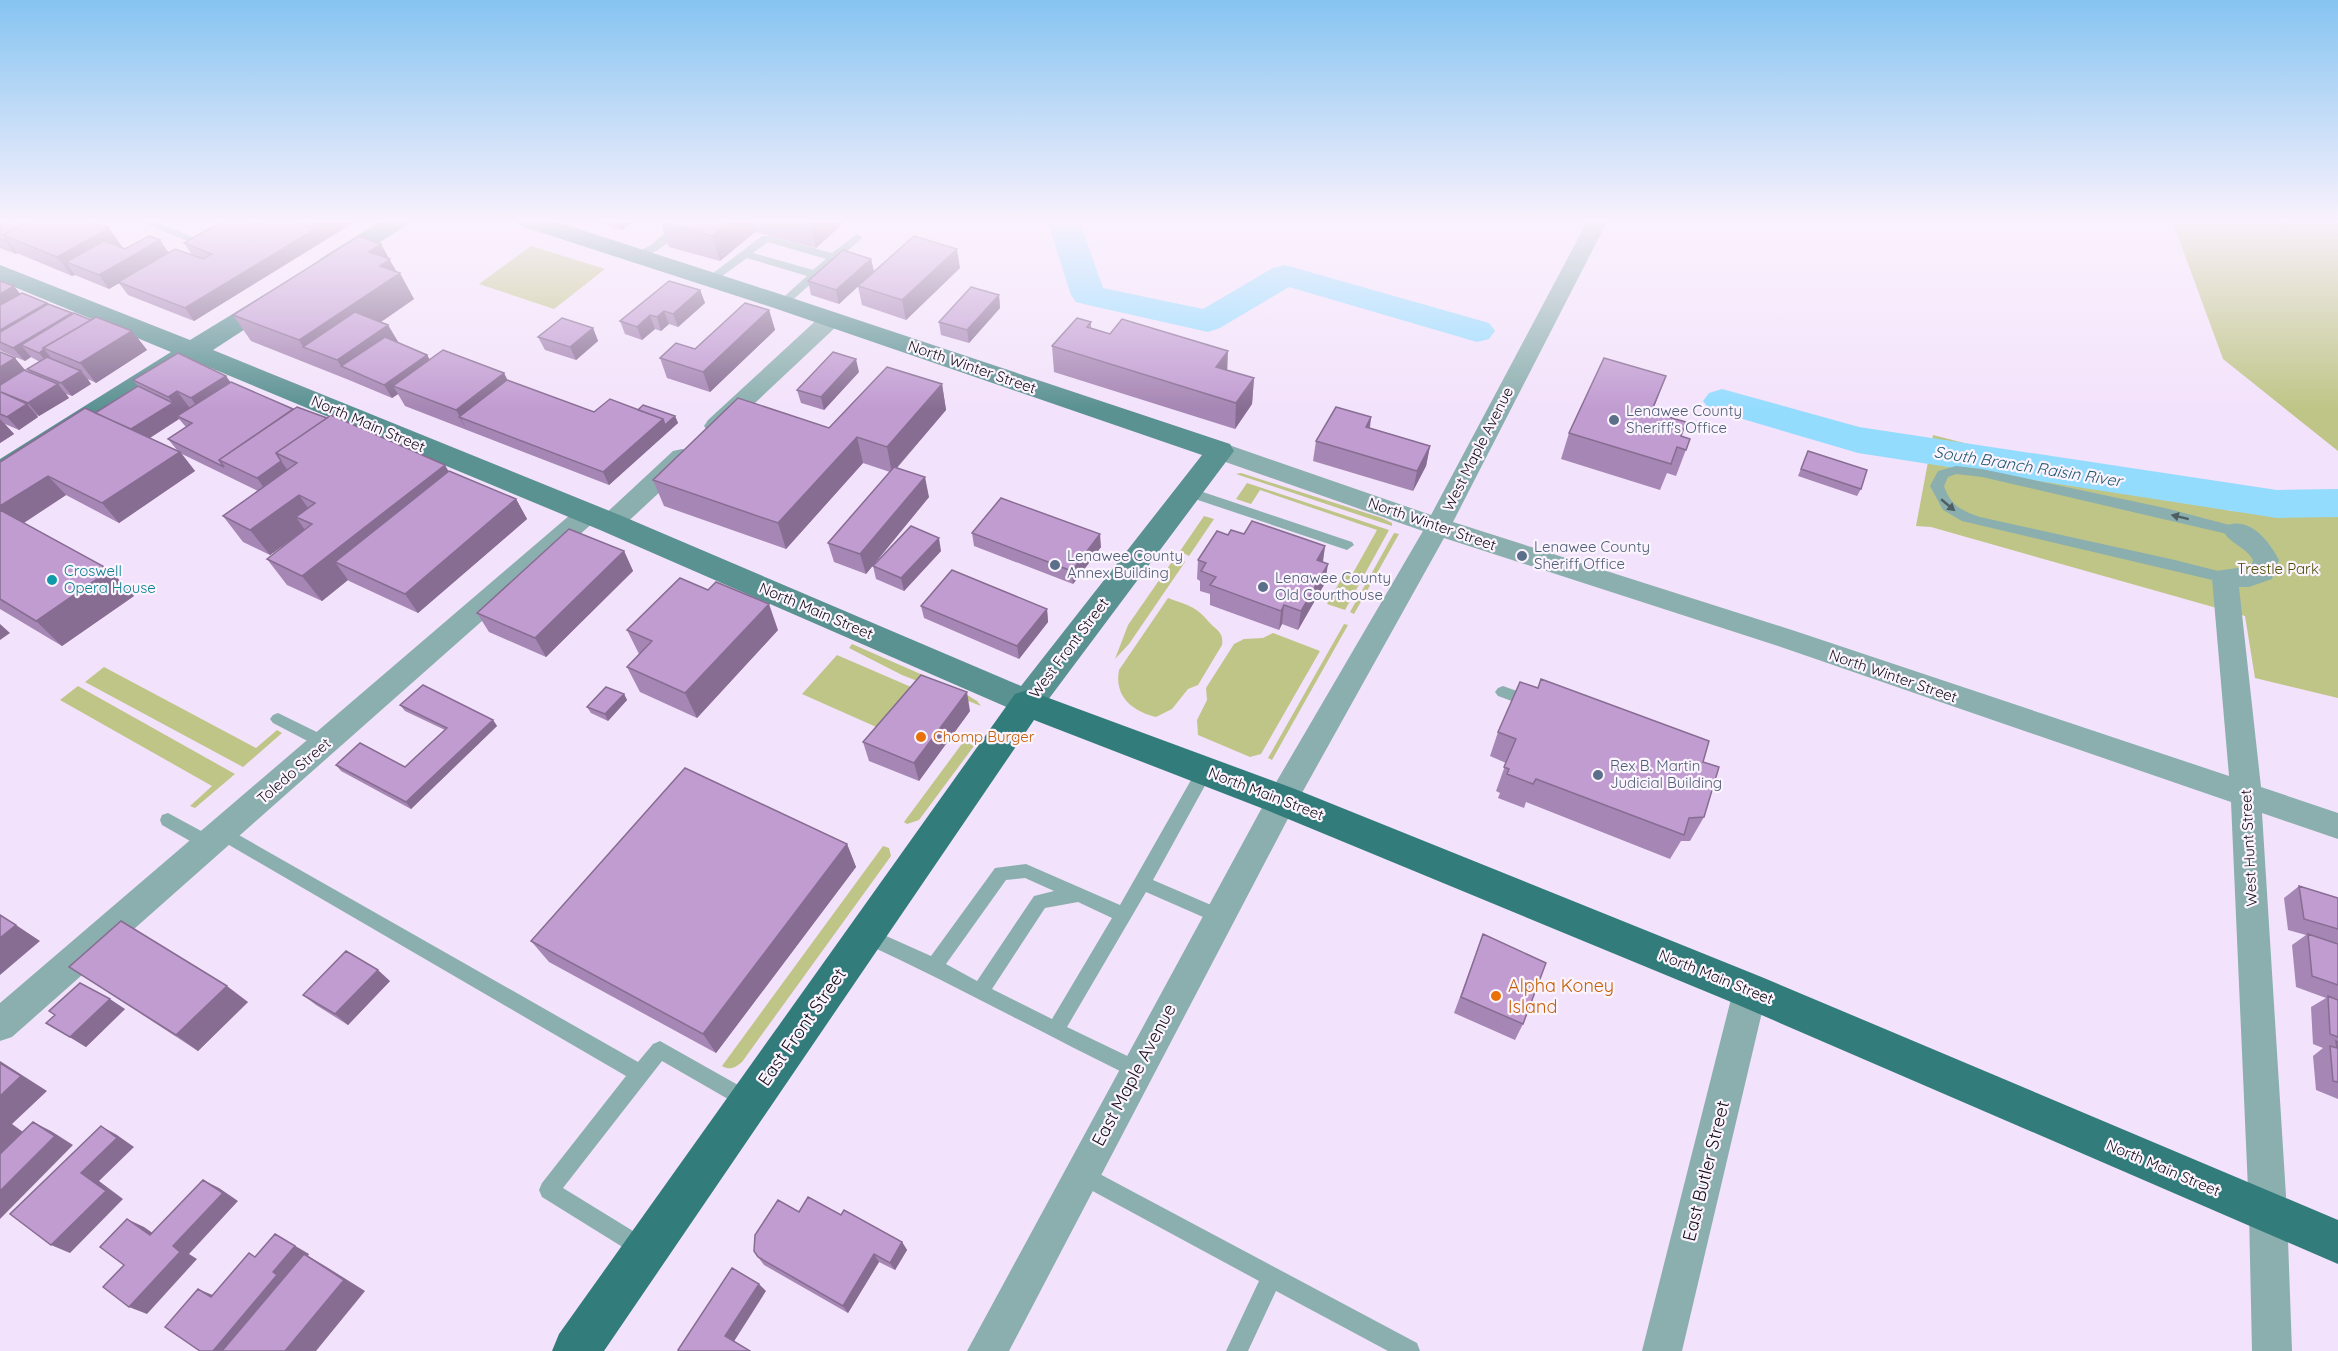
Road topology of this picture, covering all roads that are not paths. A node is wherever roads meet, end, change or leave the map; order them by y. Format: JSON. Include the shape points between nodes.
{"nodes":[{"id":1,"x":27,"y":283,"type":"edge"},
{"id":2,"x":299,"y":283,"type":"edge"},
{"id":3,"x":720,"y":283,"type":"edge"},
{"id":4,"x":804,"y":283,"type":"edge"},
{"id":5,"x":1565,"y":283,"type":"edge"},
{"id":6,"x":783,"y":303,"type":"junction"},
{"id":7,"x":831,"y":319,"type":"junction"},
{"id":8,"x":192,"y":351,"type":"junction"},
{"id":9,"x":1220,"y":451,"type":"junction"},
{"id":10,"x":0,"y":472,"type":"edge"},
{"id":11,"x":1188,"y":492,"type":"junction"},
{"id":12,"x":598,"y":519,"type":"junction"},
{"id":13,"x":1438,"y":526,"type":"junction"},
{"id":14,"x":2236,"y":531,"type":"joint"},
{"id":15,"x":1347,"y":545,"type":"dead end"},
{"id":16,"x":2225,"y":578,"type":"junction"},
{"id":17,"x":1503,"y":692,"type":"dead end"},
{"id":18,"x":1027,"y":703,"type":"junction"},
{"id":19,"x":1545,"y":706,"type":"edge"},
{"id":20,"x":278,"y":719,"type":"dead end"},
{"id":21,"x":325,"y":743,"type":"junction"},
{"id":22,"x":1205,"y":771,"type":"junction"},
{"id":23,"x":2246,"y":794,"type":"junction"},
{"id":24,"x":1282,"y":800,"type":"junction"},
{"id":25,"x":168,"y":820,"type":"dead end"},
{"id":26,"x":2338,"y":826,"type":"edge"},
{"id":27,"x":216,"y":839,"type":"junction"},
{"id":28,"x":1142,"y":883,"type":"junction"},
{"id":29,"x":1079,"y":894,"type":"junction"},
{"id":30,"x":1123,"y":915,"type":"junction"},
{"id":31,"x":1219,"y":916,"type":"junction"},
{"id":32,"x":866,"y":935,"type":"junction"},
{"id":33,"x":934,"y":966,"type":"junction"},
{"id":34,"x":1750,"y":991,"type":"junction"},
{"id":35,"x":980,"y":992,"type":"junction"},
{"id":36,"x":0,"y":1025,"type":"edge"},
{"id":37,"x":1055,"y":1030,"type":"junction"},
{"id":38,"x":1137,"y":1070,"type":"junction"},
{"id":39,"x":640,"y":1074,"type":"junction"},
{"id":40,"x":749,"y":1103,"type":"junction"},
{"id":41,"x":1081,"y":1174,"type":"junction"},
{"id":42,"x":2268,"y":1212,"type":"junction"},
{"id":43,"x":2338,"y":1242,"type":"edge"},
{"id":44,"x":646,"y":1251,"type":"junction"},
{"id":45,"x":1272,"y":1277,"type":"junction"},
{"id":46,"x":576,"y":1351,"type":"edge"},
{"id":47,"x":987,"y":1351,"type":"edge"},
{"id":48,"x":1237,"y":1351,"type":"edge"},
{"id":49,"x":1409,"y":1351,"type":"edge"},
{"id":50,"x":1662,"y":1351,"type":"edge"},
{"id":51,"x":2272,"y":1351,"type":"edge"}],
"edges":[{"from":1,"to":8,"type":"street","name":"North Main Street"},
{"from":2,"to":8,"type":"street"},
{"from":3,"to":6,"type":"street","name":"North Winter Street"},
{"from":4,"to":6,"type":"lane"},
{"from":5,"to":13,"type":"street","name":"West Maple Avenue"},
{"from":6,"to":7,"type":"street","name":"North Winter Street"},
{"from":7,"to":9,"type":"street","name":"North Winter Street"},
{"from":7,"to":12,"type":"street","name":"Toledo Street"},
{"from":8,"to":10,"type":"street"},
{"from":8,"to":12,"type":"street","name":"North Main Street"},
{"from":9,"to":11,"type":"street","name":"West Front Street"},
{"from":9,"to":13,"type":"street","name":"North Winter Street"},
{"from":11,"to":15,"type":"lane"},
{"from":11,"to":18,"type":"street","name":"West Front Street"},
{"from":12,"to":18,"type":"street","name":"North Main Street"},
{"from":12,"to":21,"type":"street","name":"Toledo Street"},
{"from":13,"to":23,"type":"street","name":"North Winter Street"},
{"from":13,"to":24,"type":"street","name":"West Maple Avenue"},
{"from":14,"to":16,"type":"street","via":[[2258,546],[2266,560],[2263,572]]},
{"from":14,"to":16,"type":"lane","one_way":true,"via":[[1982,473],[1956,470],[1942,474],[1937,486],[1941,500],[1951,509],[1976,521]]},
{"from":16,"to":23,"type":"street","name":"West Hunt Street"},
{"from":17,"to":19,"type":"lane"},
{"from":18,"to":22,"type":"main road","name":"North Main Street"},
{"from":18,"to":32,"type":"main road","name":"East Front Street"},
{"from":20,"to":21,"type":"lane"},
{"from":21,"to":27,"type":"street","name":"Toledo Street"},
{"from":22,"to":24,"type":"main road","name":"North Main Street"},
{"from":22,"to":28,"type":"lane"},
{"from":23,"to":26,"type":"street","name":"North Winter Street"},
{"from":23,"to":42,"type":"street","name":"West Hunt Street"},
{"from":24,"to":31,"type":"street","name":"East Maple Avenue"},
{"from":24,"to":34,"type":"main road","name":"North Main Street"},
{"from":25,"to":27,"type":"lane"},
{"from":27,"to":36,"type":"street","name":"Toledo Street"},
{"from":27,"to":39,"type":"lane"},
{"from":28,"to":30,"type":"lane"},
{"from":28,"to":31,"type":"lane"},
{"from":29,"to":30,"type":"lane"},
{"from":29,"to":33,"type":"lane","via":[[1026,871],[1001,873]]},
{"from":29,"to":35,"type":"lane","via":[[1040,901]]},
{"from":30,"to":37,"type":"lane"},
{"from":31,"to":38,"type":"street","name":"East Maple Avenue"},
{"from":32,"to":33,"type":"lane"},
{"from":32,"to":40,"type":"main road","name":"East Front Street"},
{"from":33,"to":35,"type":"lane"},
{"from":34,"to":42,"type":"main road","name":"North Main Street"},
{"from":34,"to":50,"type":"street","name":"East Butler Street"},
{"from":35,"to":37,"type":"lane"},
{"from":37,"to":38,"type":"lane"},
{"from":38,"to":41,"type":"street","name":"East Maple Avenue"},
{"from":39,"to":40,"type":"lane","via":[[660,1050]]},
{"from":39,"to":44,"type":"lane","via":[[549,1190]]},
{"from":40,"to":44,"type":"main road","name":"East Front Street"},
{"from":41,"to":45,"type":"lane"},
{"from":41,"to":47,"type":"street","name":"East Maple Avenue"},
{"from":42,"to":43,"type":"main road","name":"North Main Street"},
{"from":42,"to":51,"type":"street","name":"West Hunt Street"},
{"from":44,"to":46,"type":"main road","name":"East Front Street"},
{"from":45,"to":48,"type":"lane"},
{"from":45,"to":49,"type":"lane"}]}
